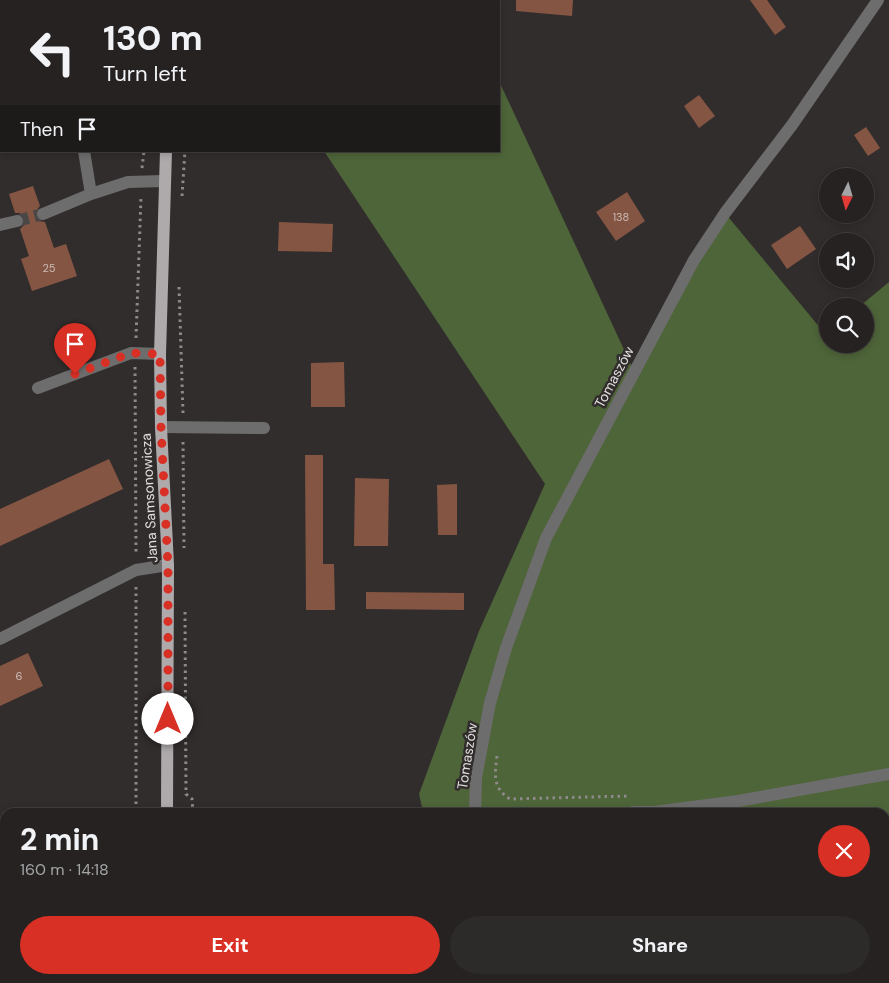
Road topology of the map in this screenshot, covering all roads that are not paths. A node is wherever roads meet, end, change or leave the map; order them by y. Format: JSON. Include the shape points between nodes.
{"nodes":[{"id":1,"x":878,"y":0,"type":"edge"},
{"id":2,"x":84,"y":152,"type":"edge"},
{"id":3,"x":166,"y":152,"type":"edge"},
{"id":4,"x":164,"y":181,"type":"junction"},
{"id":5,"x":91,"y":194,"type":"junction"},
{"id":6,"x":42,"y":214,"type":"tunnel mouth"},
{"id":7,"x":17,"y":221,"type":"tunnel mouth"},
{"id":8,"x":0,"y":225,"type":"edge"},
{"id":9,"x":160,"y":354,"type":"junction"},
{"id":10,"x":38,"y":388,"type":"dead end"},
{"id":11,"x":161,"y":427,"type":"junction"},
{"id":12,"x":264,"y":428,"type":"dead end"},
{"id":13,"x":168,"y":566,"type":"junction"},
{"id":14,"x":0,"y":639,"type":"edge"},
{"id":15,"x":889,"y":774,"type":"edge"},
{"id":16,"x":167,"y":808,"type":"edge"},
{"id":17,"x":475,"y":808,"type":"edge"},
{"id":18,"x":682,"y":808,"type":"edge"}],
"edges":[{"from":1,"to":17,"type":"street","name":"Tomaszów","via":[[694,260],[546,538],[506,648],[490,703],[476,778]]},
{"from":2,"to":5,"type":"street"},
{"from":3,"to":4,"type":"main road","name":"Jana Samsonowicza"},
{"from":4,"to":5,"type":"street","via":[[128,182]]},
{"from":4,"to":9,"type":"main road","name":"Jana Samsonowicza"},
{"from":5,"to":6,"type":"street"},
{"from":7,"to":8,"type":"street"},
{"from":9,"to":10,"type":"street","via":[[135,352]]},
{"from":9,"to":11,"type":"main road","name":"Jana Samsonowicza"},
{"from":11,"to":12,"type":"street"},
{"from":11,"to":13,"type":"main road","name":"Jana Samsonowicza"},
{"from":13,"to":14,"type":"street","via":[[136,570]]},
{"from":13,"to":16,"type":"main road","name":"Jana Samsonowicza"},
{"from":15,"to":18,"type":"street"}]}
